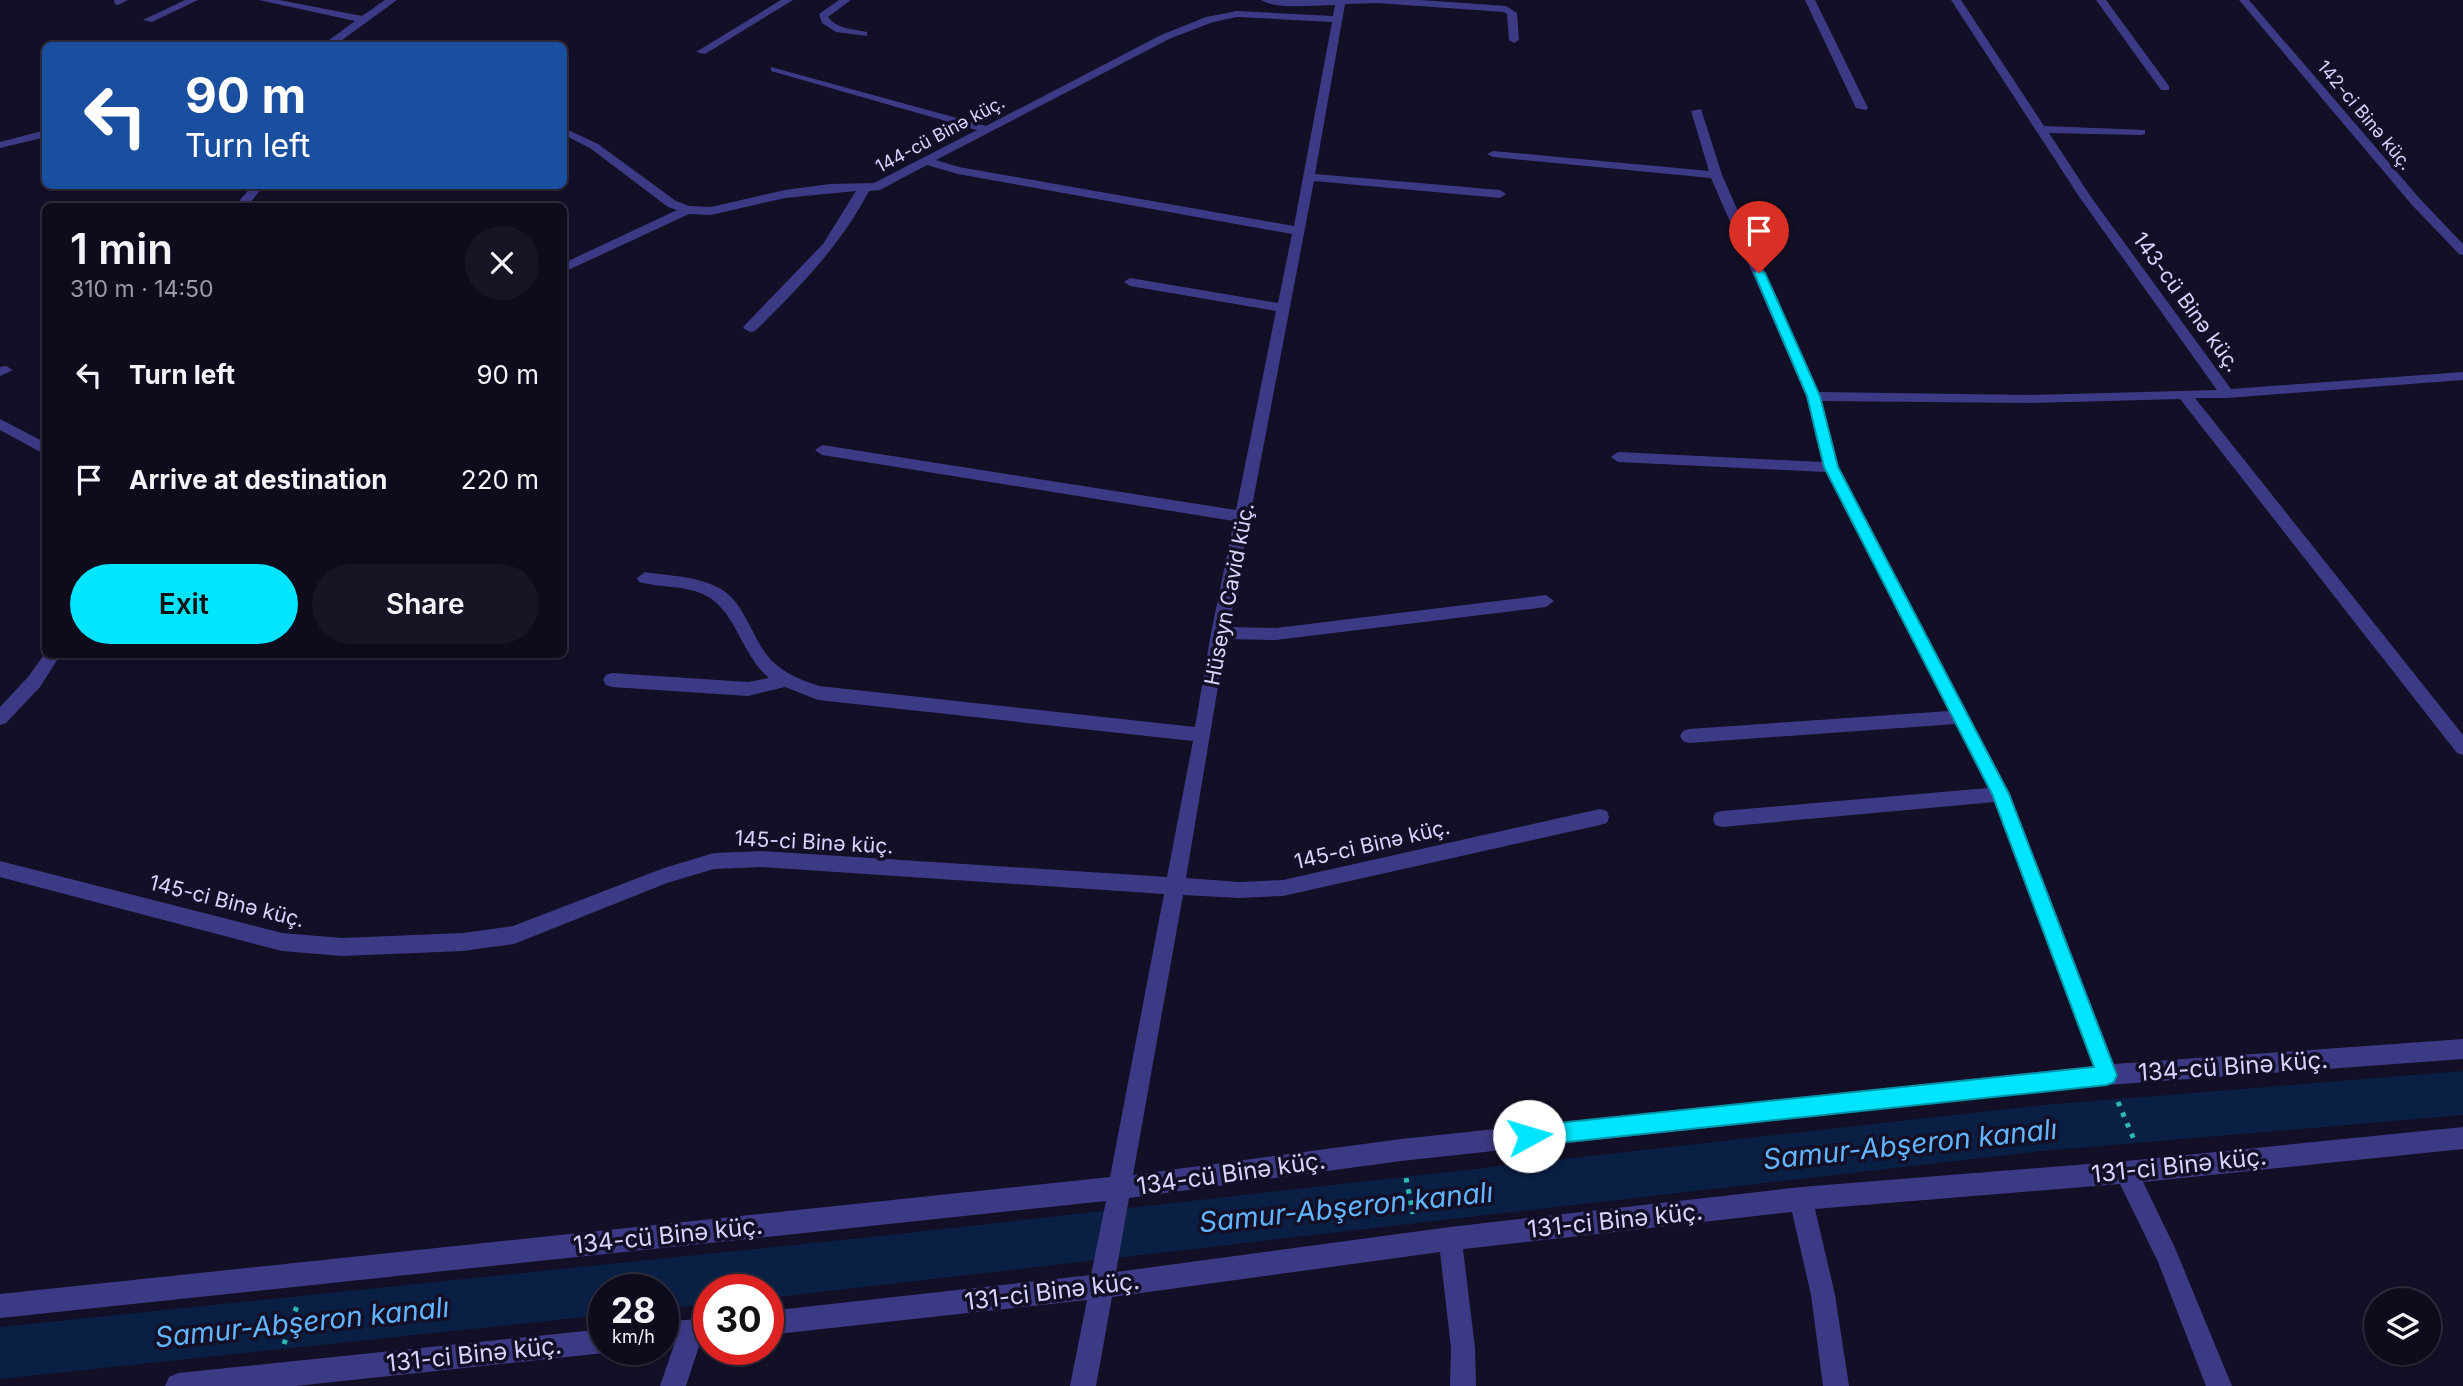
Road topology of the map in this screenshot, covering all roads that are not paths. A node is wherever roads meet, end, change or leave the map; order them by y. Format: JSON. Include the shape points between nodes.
{"nodes":[{"id":1,"x":192,"y":0,"type":"edge"},
{"id":2,"x":264,"y":0,"type":"edge"},
{"id":3,"x":392,"y":0,"type":"edge"},
{"id":4,"x":788,"y":0,"type":"edge"},
{"id":5,"x":846,"y":0,"type":"edge"},
{"id":6,"x":1266,"y":0,"type":"edge"},
{"id":7,"x":1341,"y":0,"type":"edge"},
{"id":8,"x":1377,"y":0,"type":"edge"},
{"id":9,"x":1810,"y":0,"type":"edge"},
{"id":10,"x":1956,"y":0,"type":"edge"},
{"id":11,"x":2101,"y":0,"type":"edge"},
{"id":12,"x":2244,"y":0,"type":"edge"},
{"id":13,"x":1338,"y":19,"type":"junction"},
{"id":14,"x":148,"y":20,"type":"dead end"},
{"id":15,"x":365,"y":20,"type":"junction"},
{"id":16,"x":863,"y":34,"type":"dead end"},
{"id":17,"x":1514,"y":40,"type":"dead end"},
{"id":18,"x":332,"y":42,"type":"edge"},
{"id":19,"x":701,"y":52,"type":"dead end"},
{"id":20,"x":775,"y":69,"type":"dead end"},
{"id":21,"x":2165,"y":89,"type":"dead end"},
{"id":22,"x":1862,"y":108,"type":"dead end"},
{"id":23,"x":1697,"y":111,"type":"dead end"},
{"id":24,"x":985,"y":128,"type":"junction"},
{"id":25,"x":2041,"y":129,"type":"junction"},
{"id":26,"x":567,"y":132,"type":"edge"},
{"id":27,"x":2141,"y":132,"type":"dead end"},
{"id":28,"x":42,"y":134,"type":"edge"},
{"id":29,"x":0,"y":145,"type":"edge"},
{"id":30,"x":1493,"y":154,"type":"dead end"},
{"id":31,"x":926,"y":161,"type":"junction"},
{"id":32,"x":1716,"y":175,"type":"junction"},
{"id":33,"x":1309,"y":177,"type":"junction"},
{"id":34,"x":255,"y":189,"type":"edge"},
{"id":35,"x":863,"y":190,"type":"junction"},
{"id":36,"x":1500,"y":194,"type":"dead end"},
{"id":37,"x":244,"y":203,"type":"edge"},
{"id":38,"x":687,"y":210,"type":"junction"},
{"id":39,"x":1299,"y":231,"type":"junction"},
{"id":40,"x":2463,"y":251,"type":"edge"},
{"id":41,"x":567,"y":267,"type":"edge"},
{"id":42,"x":1130,"y":282,"type":"dead end"},
{"id":43,"x":1284,"y":308,"type":"junction"},
{"id":44,"x":750,"y":328,"type":"dead end"},
{"id":45,"x":2463,"y":376,"type":"edge"},
{"id":46,"x":2184,"y":394,"type":"junction"},
{"id":47,"x":2227,"y":394,"type":"junction"},
{"id":48,"x":1813,"y":396,"type":"junction"},
{"id":49,"x":0,"y":425,"type":"edge"},
{"id":50,"x":42,"y":448,"type":"edge"},
{"id":51,"x":822,"y":450,"type":"dead end"},
{"id":52,"x":1618,"y":457,"type":"dead end"},
{"id":53,"x":1831,"y":467,"type":"junction"},
{"id":54,"x":1244,"y":517,"type":"junction"},
{"id":55,"x":645,"y":578,"type":"dead end"},
{"id":56,"x":1546,"y":601,"type":"dead end"},
{"id":57,"x":1219,"y":634,"type":"junction"},
{"id":58,"x":50,"y":658,"type":"edge"},
{"id":59,"x":612,"y":680,"type":"dead end"},
{"id":60,"x":783,"y":681,"type":"junction"},
{"id":61,"x":1959,"y":717,"type":"junction"},
{"id":62,"x":0,"y":718,"type":"edge"},
{"id":63,"x":1203,"y":735,"type":"junction"},
{"id":64,"x":1689,"y":736,"type":"dead end"},
{"id":65,"x":2463,"y":748,"type":"edge"},
{"id":66,"x":2001,"y":794,"type":"junction"},
{"id":67,"x":1600,"y":817,"type":"dead end"},
{"id":68,"x":1722,"y":819,"type":"dead end"},
{"id":69,"x":0,"y":869,"type":"edge"},
{"id":70,"x":1174,"y":887,"type":"junction"},
{"id":71,"x":2463,"y":1049,"type":"edge"},
{"id":72,"x":2107,"y":1075,"type":"junction"},
{"id":73,"x":2463,"y":1138,"type":"edge"},
{"id":74,"x":2136,"y":1170,"type":"junction"},
{"id":75,"x":1119,"y":1188,"type":"junction"},
{"id":76,"x":1801,"y":1199,"type":"junction"},
{"id":77,"x":1450,"y":1239,"type":"junction"},
{"id":78,"x":1102,"y":1286,"type":"junction"},
{"id":79,"x":0,"y":1306,"type":"edge"},
{"id":80,"x":784,"y":1321,"type":"edge"},
{"id":81,"x":588,"y":1343,"type":"edge"},
{"id":82,"x":693,"y":1345,"type":"edge"},
{"id":83,"x":178,"y":1386,"type":"edge"},
{"id":84,"x":673,"y":1386,"type":"edge"},
{"id":85,"x":1083,"y":1386,"type":"edge"},
{"id":86,"x":1463,"y":1386,"type":"edge"},
{"id":87,"x":1836,"y":1386,"type":"edge"},
{"id":88,"x":2219,"y":1386,"type":"edge"}],
"edges":[{"from":1,"to":14,"type":"street"},
{"from":2,"to":15,"type":"street"},
{"from":3,"to":15,"type":"street"},
{"from":4,"to":19,"type":"street"},
{"from":5,"to":16,"type":"street","via":[[823,16],[824,21]]},
{"from":6,"to":7,"type":"street"},
{"from":7,"to":8,"type":"street"},
{"from":7,"to":13,"type":"street","name":"Hüseyn Cavid küç."},
{"from":8,"to":17,"type":"street","via":[[1506,9],[1512,13]]},
{"from":9,"to":22,"type":"street"},
{"from":10,"to":25,"type":"street","name":"143-cü Binə küç."},
{"from":11,"to":21,"type":"street"},
{"from":12,"to":40,"type":"street","name":"142-ci Binə küç."},
{"from":13,"to":24,"type":"street","name":"144-cü Binə küç.","via":[[1237,14],[1210,19]]},
{"from":13,"to":33,"type":"street","name":"Hüseyn Cavid küç."},
{"from":15,"to":18,"type":"street"},
{"from":20,"to":24,"type":"street"},
{"from":23,"to":32,"type":"street"},
{"from":24,"to":31,"type":"street","name":"144-cü Binə küç."},
{"from":25,"to":27,"type":"street"},
{"from":25,"to":47,"type":"street","name":"143-cü Binə küç."},
{"from":26,"to":38,"type":"street"},
{"from":28,"to":29,"type":"street"},
{"from":30,"to":32,"type":"street"},
{"from":31,"to":35,"type":"street","name":"144-cü Binə küç."},
{"from":31,"to":39,"type":"street"},
{"from":32,"to":48,"type":"street"},
{"from":33,"to":36,"type":"street"},
{"from":33,"to":39,"type":"street","name":"Hüseyn Cavid küç."},
{"from":34,"to":37,"type":"street"},
{"from":35,"to":38,"type":"street","name":"144-cü Binə küç.","via":[[814,190],[711,211]]},
{"from":35,"to":44,"type":"street","via":[[845,225],[811,268]]},
{"from":38,"to":41,"type":"street"},
{"from":39,"to":43,"type":"street","name":"Hüseyn Cavid küç."},
{"from":42,"to":43,"type":"street"},
{"from":43,"to":54,"type":"street","name":"Hüseyn Cavid küç."},
{"from":45,"to":47,"type":"street"},
{"from":46,"to":47,"type":"street","name":"143-cü Binə küç."},
{"from":46,"to":48,"type":"street","name":"143-cü Binə küç.","via":[[2031,399]]},
{"from":46,"to":65,"type":"street"},
{"from":48,"to":53,"type":"street"},
{"from":49,"to":50,"type":"street"},
{"from":51,"to":54,"type":"street"},
{"from":52,"to":53,"type":"street"},
{"from":53,"to":61,"type":"street"},
{"from":54,"to":57,"type":"street","name":"Hüseyn Cavid küç."},
{"from":55,"to":60,"type":"street","via":[[697,585],[722,597],[756,656]]},
{"from":56,"to":57,"type":"street","via":[[1276,635]]},
{"from":57,"to":63,"type":"street","name":"Hüseyn Cavid küç."},
{"from":58,"to":62,"type":"street"},
{"from":59,"to":60,"type":"street","via":[[748,690]]},
{"from":60,"to":63,"type":"street","via":[[818,693]]},
{"from":61,"to":64,"type":"street"},
{"from":61,"to":66,"type":"street"},
{"from":63,"to":70,"type":"street","name":"Hüseyn Cavid küç."},
{"from":66,"to":68,"type":"street"},
{"from":66,"to":72,"type":"street"},
{"from":67,"to":70,"type":"street","name":"145-ci Binə küç.","via":[[1283,888]]},
{"from":69,"to":70,"type":"street","name":"145-ci Binə küç.","via":[[282,942],[342,947],[514,935],[714,861],[762,859]]},
{"from":70,"to":75,"type":"street","name":"Hüseyn Cavid küç."},
{"from":71,"to":72,"type":"street","name":"134-cü Binə küç."},
{"from":72,"to":75,"type":"street","name":"134-cü Binə küç.","via":[[1401,1150]]},
{"from":73,"to":74,"type":"street","name":"131-ci Binə küç."},
{"from":74,"to":76,"type":"street","name":"131-ci Binə küç."},
{"from":74,"to":88,"type":"street"},
{"from":75,"to":78,"type":"street","name":"Hüseyn Cavid küç."},
{"from":75,"to":79,"type":"street","name":"134-cü Binə küç."},
{"from":76,"to":77,"type":"street","name":"131-ci Binə küç."},
{"from":76,"to":87,"type":"street","via":[[1823,1295]]},
{"from":77,"to":78,"type":"street","name":"131-ci Binə küç."},
{"from":77,"to":86,"type":"street"},
{"from":78,"to":80,"type":"street","name":"131-ci Binə küç."},
{"from":78,"to":85,"type":"street"},
{"from":81,"to":83,"type":"street","name":"131-ci Binə küç."},
{"from":82,"to":84,"type":"street"}]}
